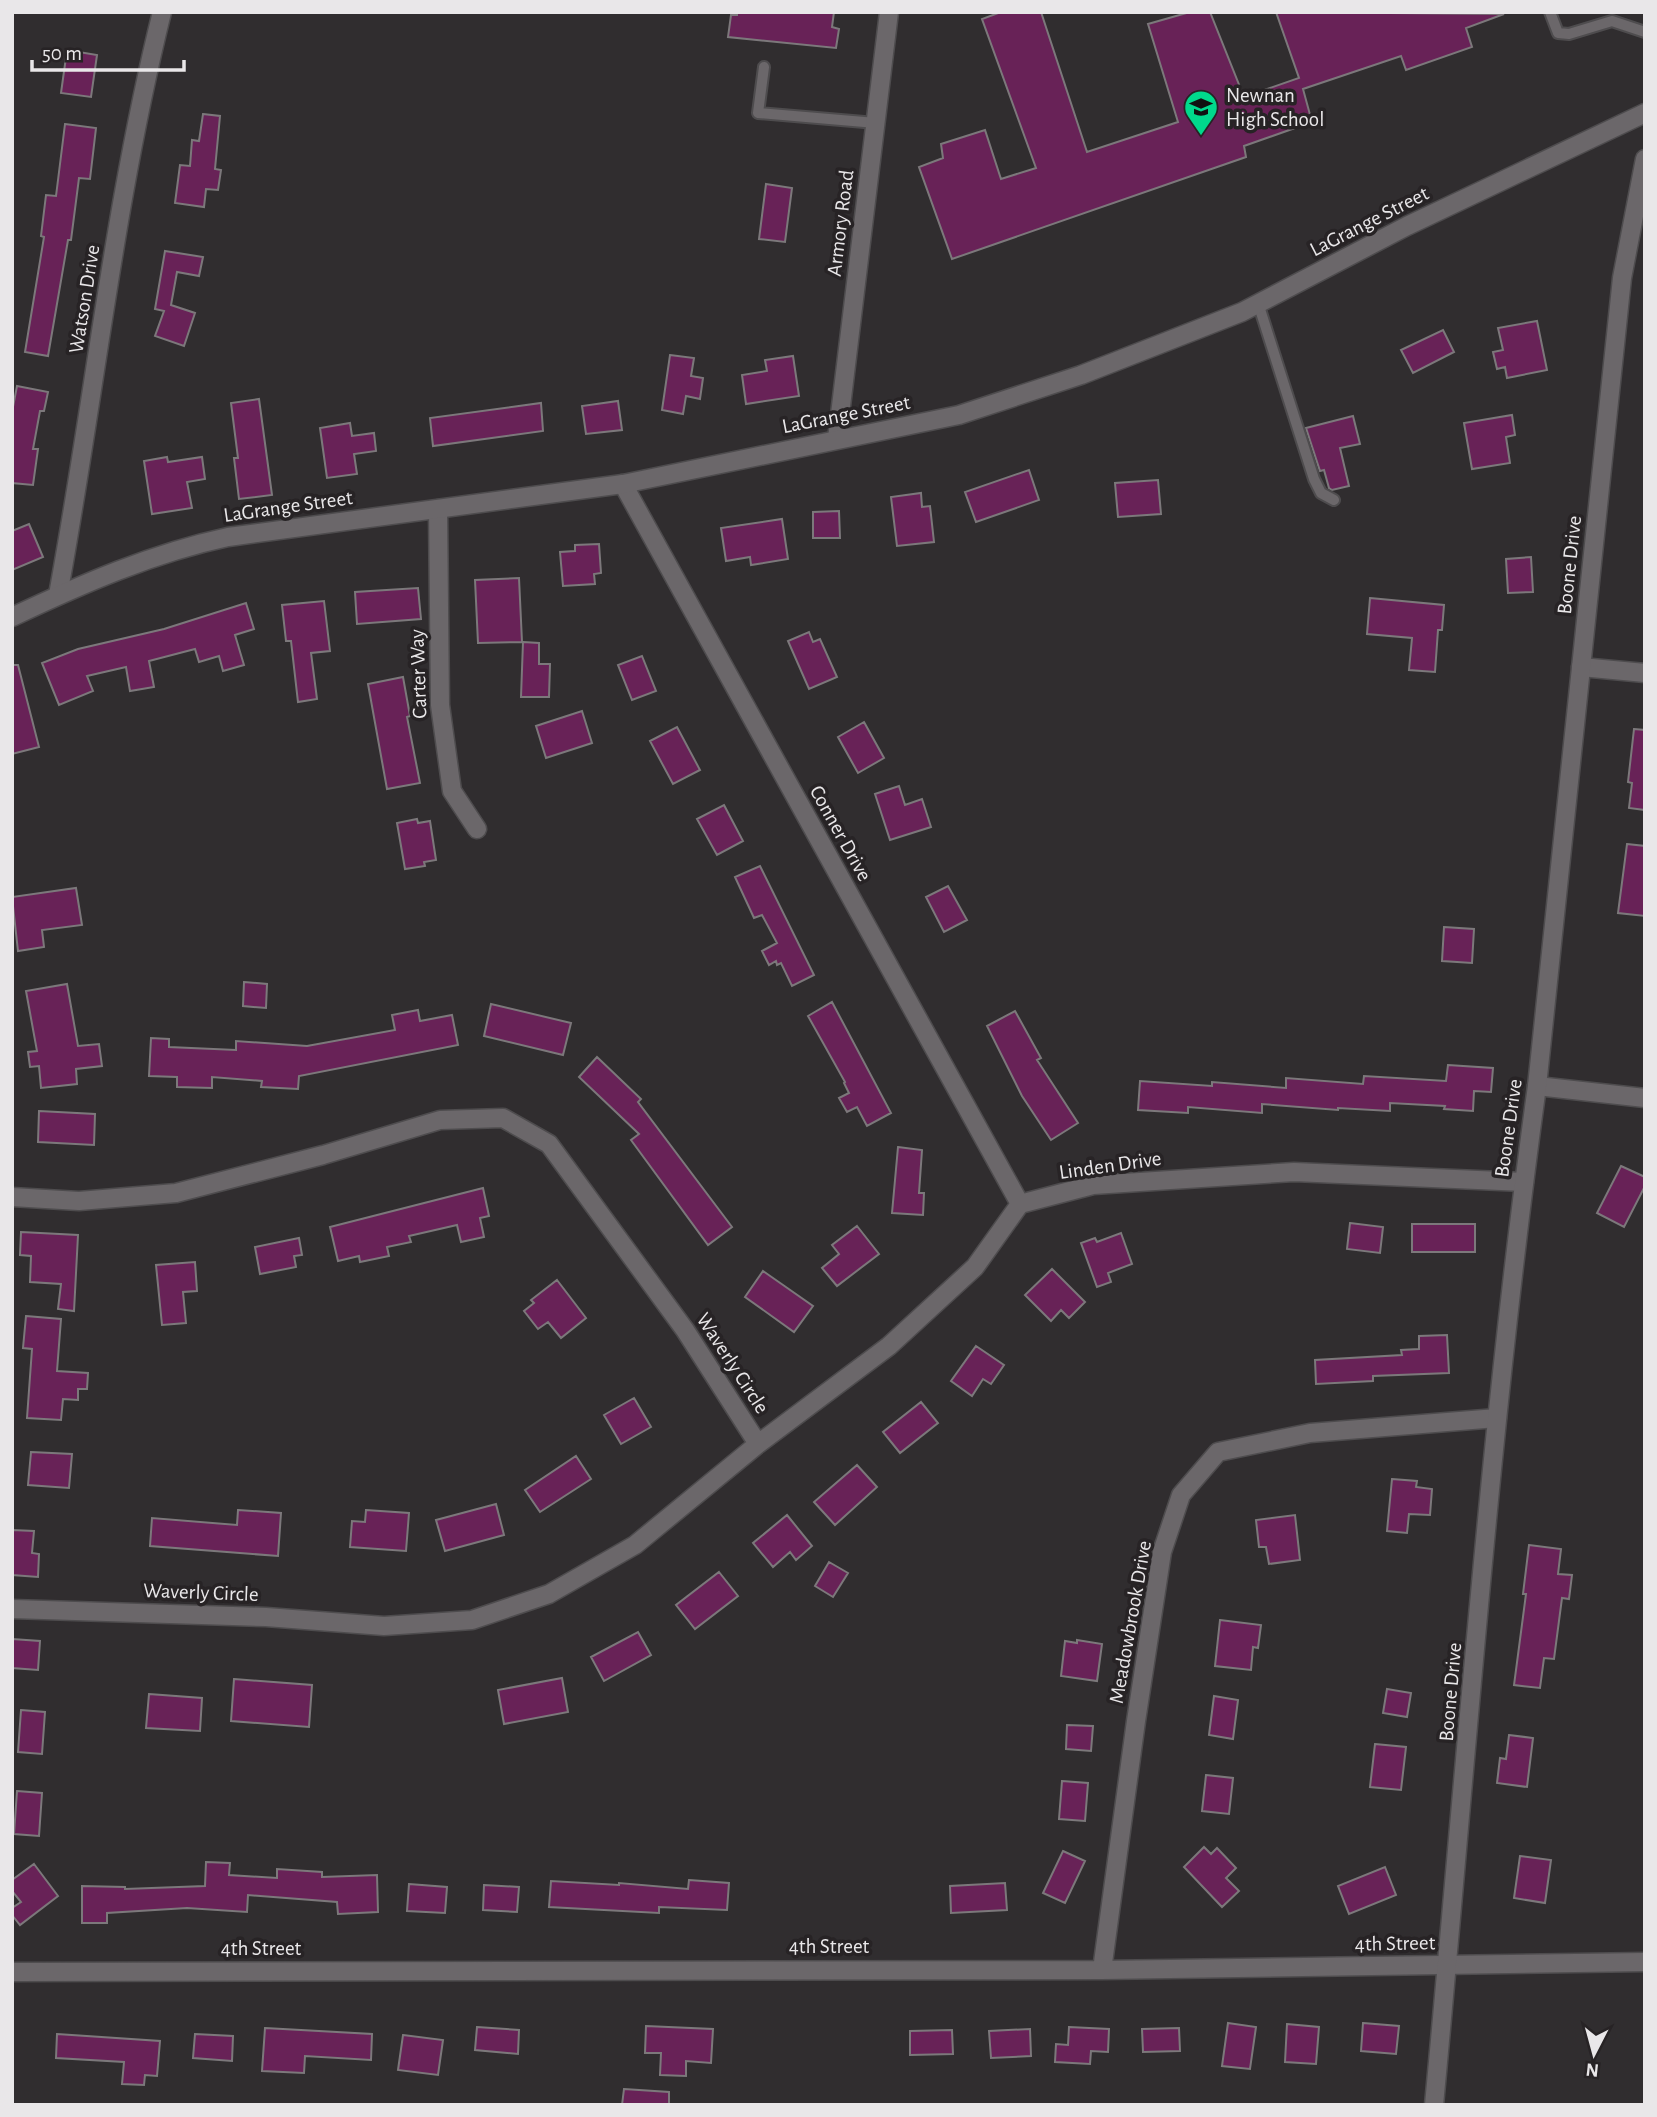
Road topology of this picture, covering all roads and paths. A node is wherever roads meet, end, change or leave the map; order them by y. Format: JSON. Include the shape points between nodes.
{"nodes":[{"id":1,"x":162,"y":12,"type":"edge"},
{"id":2,"x":890,"y":12,"type":"edge"},
{"id":3,"x":1550,"y":12,"type":"edge"},
{"id":4,"x":1611,"y":17,"type":"edge"},
{"id":5,"x":1645,"y":32,"type":"edge"},
{"id":6,"x":764,"y":67,"type":"dead end"},
{"id":7,"x":1645,"y":113,"type":"edge"},
{"id":8,"x":876,"y":123,"type":"junction"},
{"id":9,"x":1645,"y":159,"type":"edge"},
{"id":10,"x":1258,"y":303,"type":"junction"},
{"id":11,"x":836,"y":439,"type":"junction"},
{"id":12,"x":623,"y":484,"type":"junction"},
{"id":13,"x":1334,"y":500,"type":"dead end"},
{"id":14,"x":438,"y":509,"type":"junction"},
{"id":15,"x":58,"y":595,"type":"junction"},
{"id":16,"x":12,"y":617,"type":"edge"},
{"id":17,"x":1581,"y":667,"type":"junction"},
{"id":18,"x":1645,"y":673,"type":"edge"},
{"id":19,"x":477,"y":829,"type":"dead end"},
{"id":20,"x":1537,"y":1086,"type":"junction"},
{"id":21,"x":1645,"y":1098,"type":"edge"},
{"id":22,"x":1524,"y":1182,"type":"junction"},
{"id":23,"x":12,"y":1197,"type":"edge"},
{"id":24,"x":1020,"y":1203,"type":"junction"},
{"id":25,"x":1497,"y":1418,"type":"junction"},
{"id":26,"x":758,"y":1444,"type":"junction"},
{"id":27,"x":12,"y":1609,"type":"edge"},
{"id":28,"x":1645,"y":1962,"type":"edge"},
{"id":29,"x":1447,"y":1965,"type":"junction"},
{"id":30,"x":1102,"y":1970,"type":"junction"},
{"id":31,"x":12,"y":1972,"type":"edge"},
{"id":32,"x":1434,"y":2105,"type":"edge"}],
"edges":[{"from":1,"to":15,"type":"street","name":"Watson Drive","via":[[131,157]]},
{"from":2,"to":8,"type":"street","name":"Armory Road"},
{"from":3,"to":4,"type":"lane","via":[[1558,33],[1569,34]]},
{"from":4,"to":5,"type":"lane"},
{"from":6,"to":8,"type":"lane","via":[[758,113]]},
{"from":7,"to":10,"type":"street","name":"LaGrange Street"},
{"from":8,"to":11,"type":"street","name":"Armory Road"},
{"from":9,"to":17,"type":"street","name":"Boone Drive","via":[[1622,278]]},
{"from":10,"to":11,"type":"street","name":"LaGrange Street","via":[[1081,375],[959,415]]},
{"from":10,"to":13,"type":"lane","via":[[1314,479],[1321,493]]},
{"from":11,"to":12,"type":"street","name":"LaGrange Street"},
{"from":12,"to":14,"type":"street","name":"LaGrange Street"},
{"from":12,"to":24,"type":"street","name":"Conner Drive"},
{"from":14,"to":15,"type":"street","name":"LaGrange Street","via":[[182,547]]},
{"from":14,"to":19,"type":"street","name":"Carter Way","via":[[440,705],[452,791]]},
{"from":15,"to":16,"type":"street","name":"LaGrange Street"},
{"from":17,"to":18,"type":"street"},
{"from":17,"to":20,"type":"street","name":"Boone Drive"},
{"from":20,"to":21,"type":"street"},
{"from":20,"to":22,"type":"street","name":"Boone Drive"},
{"from":22,"to":24,"type":"street","name":"Linden Drive","via":[[1294,1172],[1093,1185]]},
{"from":22,"to":25,"type":"street","name":"Boone Drive"},
{"from":23,"to":26,"type":"street","name":"Waverly Circle","via":[[79,1201],[176,1193],[440,1119],[503,1118],[550,1144],[685,1330]]},
{"from":24,"to":26,"type":"street","via":[[975,1268],[888,1346]]},
{"from":25,"to":29,"type":"street","name":"Boone Drive"},
{"from":25,"to":30,"type":"street","name":"Meadowbrook Drive","via":[[1310,1433],[1218,1452],[1181,1495],[1162,1552]]},
{"from":26,"to":27,"type":"street","name":"Waverly Circle","via":[[635,1545],[549,1594],[472,1620],[384,1626],[266,1617]]},
{"from":28,"to":29,"type":"street","name":"4th Street"},
{"from":29,"to":30,"type":"street","name":"4th Street"},
{"from":29,"to":32,"type":"street","name":"Boone Drive"},
{"from":30,"to":31,"type":"street","name":"4th Street"}]}
